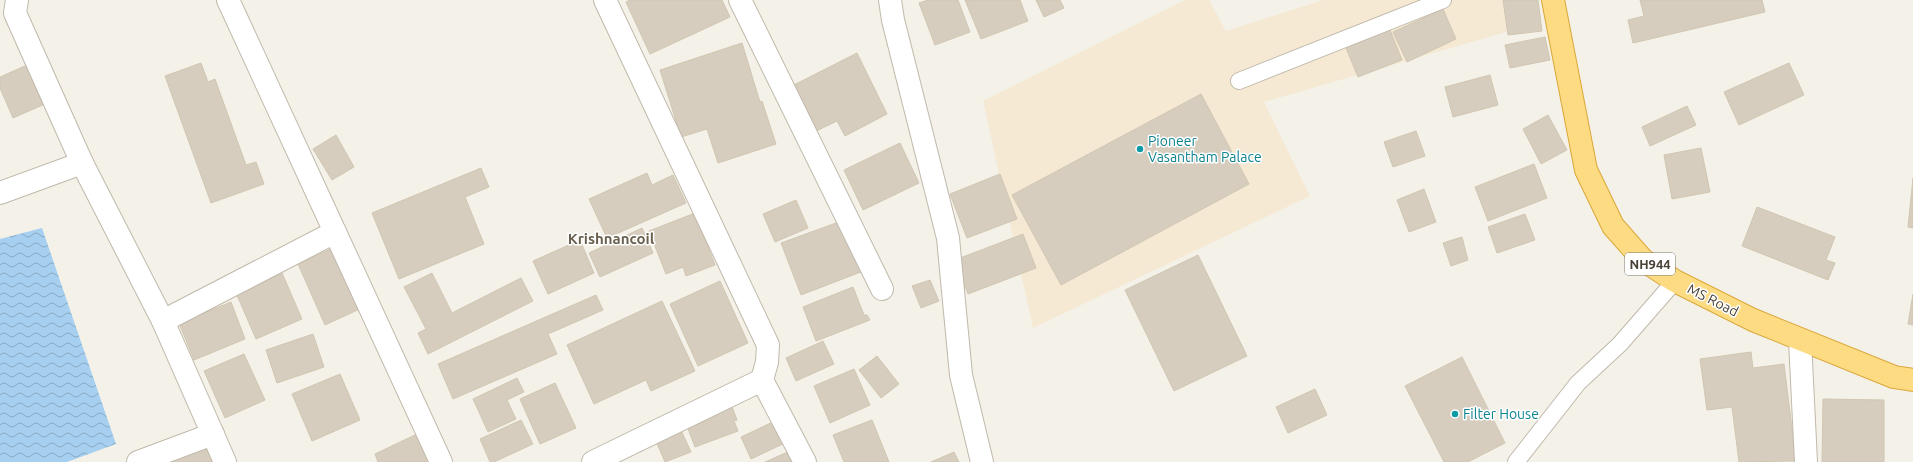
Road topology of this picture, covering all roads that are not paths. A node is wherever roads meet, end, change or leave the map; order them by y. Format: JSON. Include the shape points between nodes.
{"nodes":[{"id":1,"x":17,"y":0,"type":"edge"},
{"id":2,"x":228,"y":0,"type":"edge"},
{"id":3,"x":605,"y":0,"type":"edge"},
{"id":4,"x":740,"y":0,"type":"edge"},
{"id":5,"x":890,"y":0,"type":"edge"},
{"id":6,"x":1443,"y":0,"type":"edge"},
{"id":7,"x":1553,"y":0,"type":"edge"},
{"id":8,"x":1239,"y":81,"type":"dead end"},
{"id":9,"x":82,"y":163,"type":"junction"},
{"id":10,"x":0,"y":193,"type":"edge"},
{"id":11,"x":335,"y":232,"type":"junction"},
{"id":12,"x":1675,"y":281,"type":"junction"},
{"id":13,"x":882,"y":289,"type":"dead end"},
{"id":14,"x":163,"y":321,"type":"junction"},
{"id":15,"x":1800,"y":340,"type":"junction"},
{"id":16,"x":762,"y":380,"type":"junction"},
{"id":17,"x":1913,"y":380,"type":"edge"},
{"id":18,"x":212,"y":434,"type":"junction"},
{"id":19,"x":604,"y":460,"type":"edge"},
{"id":20,"x":138,"y":462,"type":"edge"},
{"id":21,"x":225,"y":462,"type":"edge"},
{"id":22,"x":441,"y":462,"type":"edge"},
{"id":23,"x":805,"y":462,"type":"edge"},
{"id":24,"x":982,"y":462,"type":"edge"},
{"id":25,"x":1516,"y":462,"type":"edge"},
{"id":26,"x":1806,"y":462,"type":"edge"}],
"edges":[{"from":1,"to":9,"type":"street","via":[[15,13]]},
{"from":2,"to":11,"type":"street"},
{"from":3,"to":16,"type":"street","via":[[768,345],[768,362]]},
{"from":4,"to":13,"type":"street"},
{"from":5,"to":24,"type":"street","via":[[948,238],[961,375]]},
{"from":6,"to":8,"type":"lane"},
{"from":7,"to":12,"type":"highway","name":"MS Road","number":"NH944","via":[[1586,170],[1613,226],[1644,260]]},
{"from":9,"to":10,"type":"street"},
{"from":9,"to":14,"type":"street"},
{"from":11,"to":14,"type":"street"},
{"from":11,"to":22,"type":"street"},
{"from":12,"to":15,"type":"highway","name":"MS Road","number":"NH944"},
{"from":12,"to":25,"type":"lane","via":[[1620,344],[1578,383]]},
{"from":14,"to":18,"type":"street"},
{"from":15,"to":17,"type":"highway","name":"MS Road","number":"NH944","via":[[1894,377]]},
{"from":15,"to":26,"type":"street"},
{"from":16,"to":19,"type":"street"},
{"from":16,"to":23,"type":"street"},
{"from":18,"to":20,"type":"street"},
{"from":18,"to":21,"type":"street"}]}
